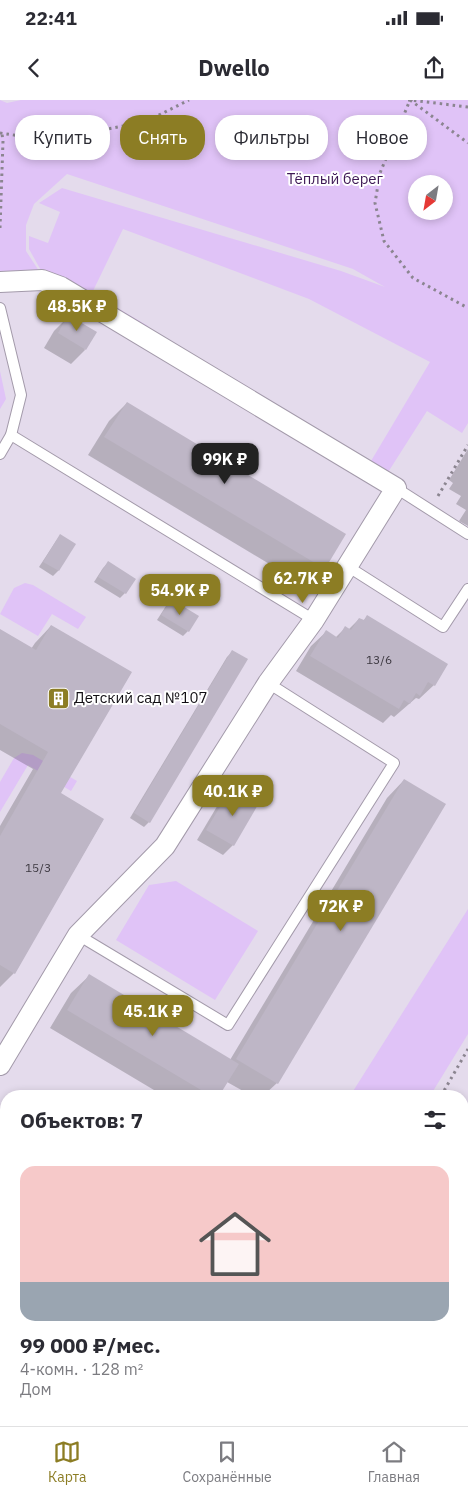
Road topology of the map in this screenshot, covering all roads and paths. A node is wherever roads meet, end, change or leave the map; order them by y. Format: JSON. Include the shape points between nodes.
{"nodes":[{"id":1,"x":189,"y":100,"type":"edge"},
{"id":2,"x":409,"y":100,"type":"edge"},
{"id":3,"x":468,"y":108,"type":"edge"},
{"id":4,"x":1,"y":134,"type":"edge"},
{"id":5,"x":1,"y":140,"type":"edge"},
{"id":6,"x":468,"y":143,"type":"edge"},
{"id":7,"x":1,"y":157,"type":"edge"},
{"id":8,"x":1,"y":186,"type":"edge"},
{"id":9,"x":0,"y":228,"type":"edge"},
{"id":10,"x":0,"y":282,"type":"edge"},
{"id":11,"x":0,"y":308,"type":"edge"},
{"id":12,"x":468,"y":308,"type":"edge"},
{"id":13,"x":11,"y":435,"type":"junction"},
{"id":14,"x":468,"y":445,"type":"edge"},
{"id":15,"x":0,"y":454,"type":"edge"},
{"id":16,"x":396,"y":488,"type":"junction"},
{"id":17,"x":430,"y":509,"type":"junction"},
{"id":18,"x":468,"y":534,"type":"edge"},
{"id":19,"x":347,"y":566,"type":"junction"},
{"id":20,"x":468,"y":589,"type":"edge"},
{"id":21,"x":314,"y":620,"type":"junction"},
{"id":22,"x":268,"y":683,"type":"junction"},
{"id":23,"x":78,"y":935,"type":"junction"},
{"id":24,"x":468,"y":1050,"type":"edge"},
{"id":25,"x":0,"y":1065,"type":"edge"},
{"id":26,"x":445,"y":1090,"type":"edge"}],
"edges":[{"from":1,"to":4,"type":"path","via":[[145,122],[48,140]]},
{"from":2,"to":3,"type":"path"},
{"from":2,"to":6,"type":"path"},
{"from":2,"to":12,"type":"path","via":[[380,173],[375,204],[384,241],[413,278]]},
{"from":4,"to":5,"type":"path"},
{"from":5,"to":7,"type":"path"},
{"from":7,"to":8,"type":"path"},
{"from":8,"to":9,"type":"path"},
{"from":10,"to":16,"type":"street","via":[[42,280],[61,287]]},
{"from":11,"to":13,"type":"lane","via":[[21,395]]},
{"from":13,"to":15,"type":"lane"},
{"from":13,"to":21,"type":"lane"},
{"from":14,"to":17,"type":"path"},
{"from":16,"to":17,"type":"lane"},
{"from":16,"to":19,"type":"street"},
{"from":17,"to":18,"type":"lane"},
{"from":19,"to":20,"type":"lane","via":[[443,627]]},
{"from":19,"to":21,"type":"street"},
{"from":21,"to":22,"type":"street"},
{"from":22,"to":23,"type":"street","via":[[165,846]]},
{"from":22,"to":23,"type":"lane","via":[[394,763],[228,1025]]},
{"from":23,"to":25,"type":"street"},
{"from":24,"to":26,"type":"path"}]}
